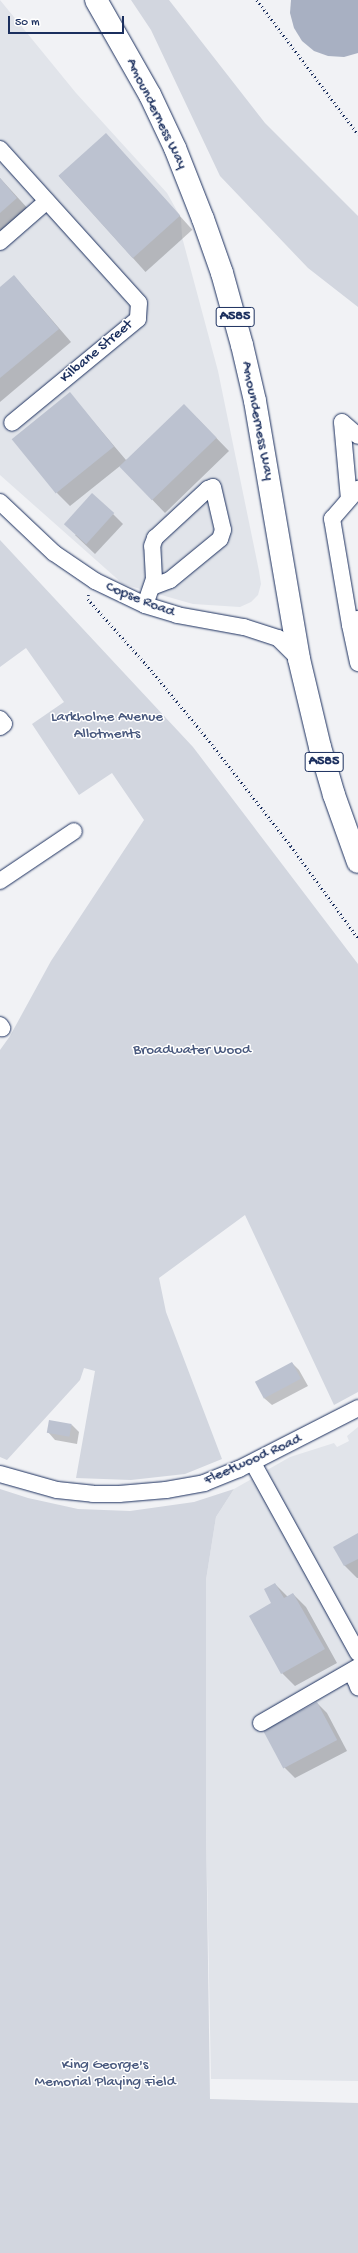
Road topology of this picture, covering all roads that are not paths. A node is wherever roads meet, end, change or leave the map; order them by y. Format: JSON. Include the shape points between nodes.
{"nodes":[{"id":1,"x":96,"y":0,"type":"edge"},
{"id":2,"x":0,"y":149,"type":"edge"},
{"id":3,"x":47,"y":201,"type":"junction"},
{"id":4,"x":0,"y":242,"type":"edge"},
{"id":5,"x":12,"y":423,"type":"dead end"},
{"id":6,"x":358,"y":436,"type":"edge"},
{"id":7,"x":353,"y":494,"type":"edge"},
{"id":8,"x":0,"y":502,"type":"edge"},
{"id":9,"x":152,"y":587,"type":"junction"},
{"id":10,"x":145,"y":605,"type":"junction"},
{"id":11,"x":354,"y":621,"type":"edge"},
{"id":12,"x":299,"y":659,"type":"junction"},
{"id":13,"x":358,"y":663,"type":"edge"},
{"id":14,"x":0,"y":719,"type":"edge"},
{"id":15,"x":0,"y":727,"type":"edge"},
{"id":16,"x":74,"y":831,"type":"dead end"},
{"id":17,"x":358,"y":862,"type":"edge"},
{"id":18,"x":0,"y":881,"type":"edge"},
{"id":19,"x":358,"y":1408,"type":"edge"},
{"id":20,"x":253,"y":1463,"type":"junction"},
{"id":21,"x":0,"y":1474,"type":"edge"},
{"id":22,"x":358,"y":1653,"type":"edge"},
{"id":23,"x":358,"y":1667,"type":"edge"},
{"id":24,"x":358,"y":1671,"type":"edge"},
{"id":25,"x":358,"y":1687,"type":"edge"},
{"id":26,"x":261,"y":1723,"type":"dead end"}],
"edges":[{"from":1,"to":12,"type":"highway","name":"Amounderness Way","number":"A585","via":[[146,89],[175,148],[222,273],[255,402]]},
{"from":2,"to":3,"type":"street","name":"Kilbane Street"},
{"from":3,"to":4,"type":"street"},
{"from":3,"to":5,"type":"street","name":"Kilbane Street","via":[[139,303],[138,319]]},
{"from":6,"to":7,"type":"street","via":[[342,422]]},
{"from":7,"to":11,"type":"street","via":[[332,520]]},
{"from":8,"to":10,"type":"street","name":"Copse Road","via":[[54,553],[95,581]]},
{"from":9,"to":9,"type":"street","via":[[170,580],[220,539],[223,530],[213,487],[155,538],[152,546]]},
{"from":9,"to":10,"type":"street"},
{"from":10,"to":12,"type":"street","name":"Copse Road","via":[[177,615],[262,632],[278,638]]},
{"from":11,"to":13,"type":"street"},
{"from":12,"to":17,"type":"highway","name":"Amounderness Way","number":"A585","via":[[320,747]]},
{"from":14,"to":15,"type":"street","via":[[4,724]]},
{"from":16,"to":18,"type":"street"},
{"from":19,"to":20,"type":"street","name":"Fleetwood Road"},
{"from":20,"to":21,"type":"street","name":"Fleetwood Road","via":[[204,1483],[166,1490],[119,1494],[57,1490]]},
{"from":20,"to":22,"type":"street"},
{"from":23,"to":26,"type":"street"},
{"from":24,"to":25,"type":"street","via":[[355,1679]]}]}
